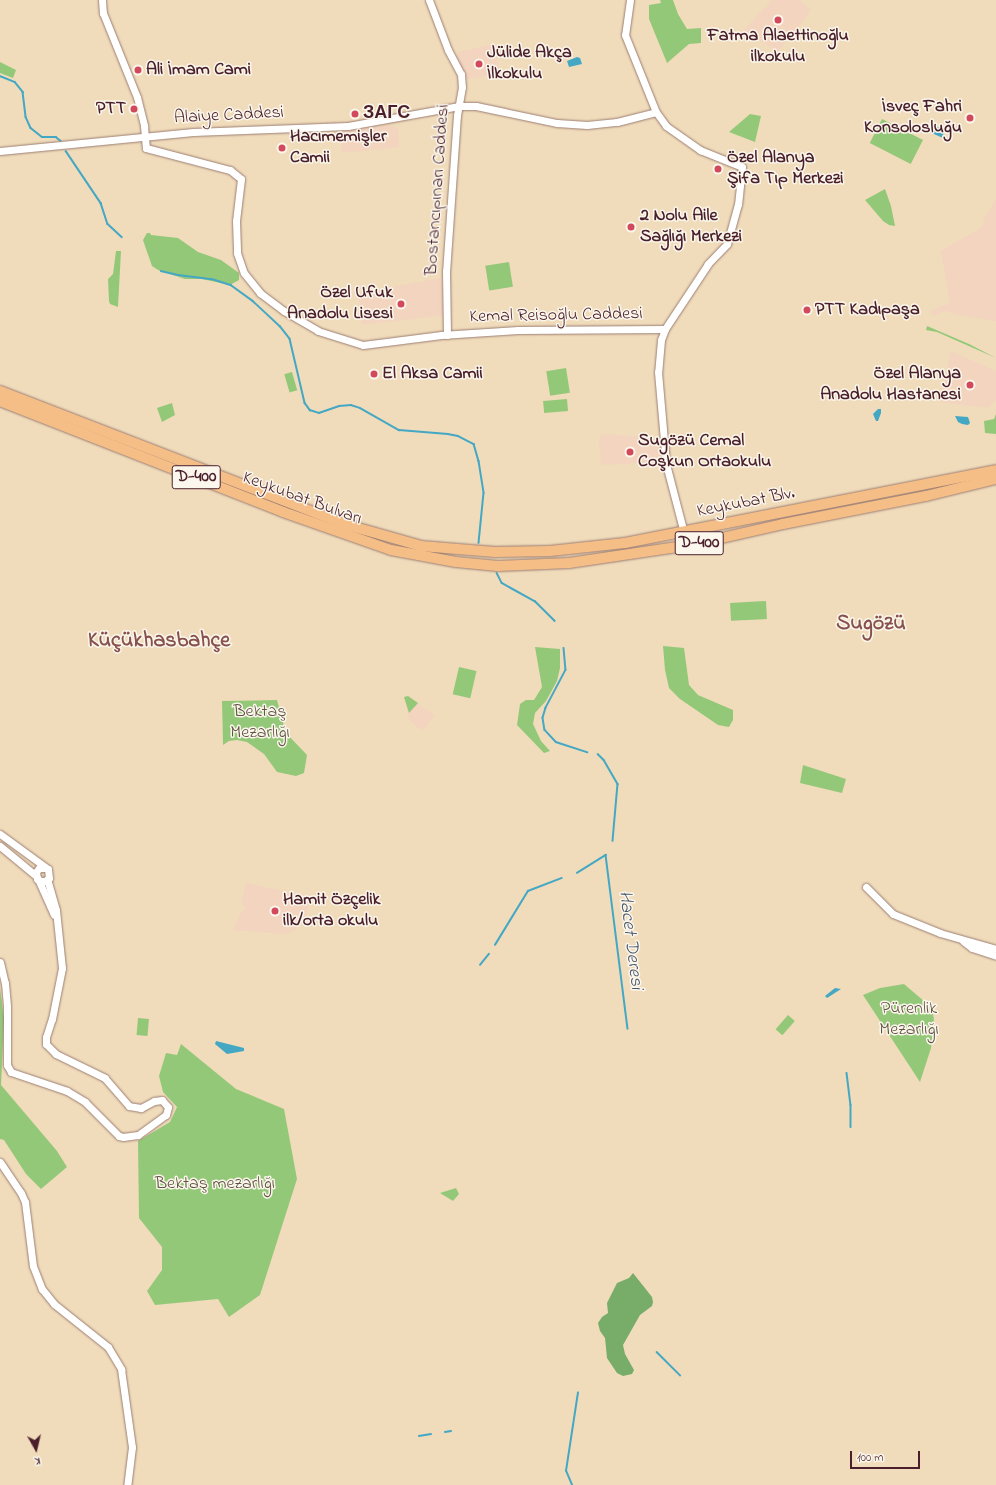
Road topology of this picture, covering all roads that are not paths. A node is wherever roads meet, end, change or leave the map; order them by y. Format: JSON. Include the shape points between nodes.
{"nodes":[{"id":1,"x":102,"y":0,"type":"edge"},
{"id":2,"x":429,"y":0,"type":"edge"},
{"id":3,"x":630,"y":0,"type":"edge"},
{"id":4,"x":459,"y":106,"type":"junction"},
{"id":5,"x":656,"y":112,"type":"junction"},
{"id":6,"x":145,"y":137,"type":"junction"},
{"id":7,"x":0,"y":151,"type":"edge"},
{"id":8,"x":665,"y":329,"type":"junction"},
{"id":9,"x":447,"y":334,"type":"junction"},
{"id":10,"x":1,"y":397,"type":"edge"},
{"id":11,"x":996,"y":465,"type":"edge"},
{"id":12,"x":996,"y":470,"type":"edge"},
{"id":13,"x":996,"y":479,"type":"edge"},
{"id":14,"x":996,"y":484,"type":"edge"},
{"id":15,"x":922,"y":485,"type":"junction"},
{"id":16,"x":926,"y":496,"type":"junction"},
{"id":17,"x":684,"y":533,"type":"junction"},
{"id":18,"x":383,"y":535,"type":"joint"},
{"id":19,"x":391,"y":550,"type":"joint"},
{"id":20,"x":0,"y":834,"type":"edge"},
{"id":21,"x":0,"y":846,"type":"edge"},
{"id":22,"x":46,"y":868,"type":"junction"},
{"id":23,"x":37,"y":877,"type":"junction"},
{"id":24,"x":47,"y":880,"type":"junction"},
{"id":25,"x":866,"y":887,"type":"dead end"},
{"id":26,"x":56,"y":919,"type":"junction"},
{"id":27,"x":959,"y":939,"type":"junction"},
{"id":28,"x":996,"y":949,"type":"edge"},
{"id":29,"x":996,"y":956,"type":"edge"},
{"id":30,"x":0,"y":962,"type":"edge"},
{"id":31,"x":0,"y":1162,"type":"edge"},
{"id":32,"x":127,"y":1485,"type":"edge"}],
"edges":[{"from":1,"to":6,"type":"street","via":[[103,13],[137,97]]},
{"from":2,"to":4,"type":"street","name":"Bostancıpınarı Caddesi","via":[[448,50],[461,74]]},
{"from":3,"to":5,"type":"street","via":[[625,35]]},
{"from":4,"to":5,"type":"street","name":"Alaiye Caddesi","via":[[476,106],[557,123],[587,125],[617,122]]},
{"from":4,"to":6,"type":"street","name":"Alaiye Caddesi","via":[[348,126],[193,132]]},
{"from":4,"to":9,"type":"street","name":"Bostancıpınarı Caddesi","via":[[446,271]]},
{"from":5,"to":8,"type":"street","via":[[666,126],[700,150],[742,167],[738,204],[727,244],[708,264]]},
{"from":6,"to":7,"type":"street","name":"Alaiye Caddesi"},
{"from":6,"to":9,"type":"street","name":"Kemal Reisoğlu Caddesi","via":[[146,148],[230,170],[241,179],[236,221],[237,253],[244,274],[260,293],[284,311],[318,331],[363,345]]},
{"from":8,"to":9,"type":"street","name":"Kemal Reisoğlu Caddesi","via":[[518,330]]},
{"from":8,"to":17,"type":"street","via":[[661,340],[658,372],[663,435],[666,464]]},
{"from":10,"to":18,"type":"highway","name":"Keykubat Bulvarı","number":"D-400","via":[[344,524]]},
{"from":10,"to":19,"type":"highway","name":"Keykubat Bulvarı","number":"D-400","via":[[283,512]]},
{"from":11,"to":15,"type":"highway","via":[[937,476]]},
{"from":12,"to":15,"type":"highway","name":"Keykubat Blv.","number":"D-400"},
{"from":13,"to":16,"type":"highway","name":"Keykubat Blv.","number":"D-400"},
{"from":14,"to":16,"type":"highway","via":[[940,496]]},
{"from":15,"to":17,"type":"highway","name":"Keykubat Blv.","number":"D-400"},
{"from":16,"to":19,"type":"highway","name":"Keykubat Blv.","number":"D-400","via":[[691,545],[569,563],[498,566],[456,562]]},
{"from":17,"to":18,"type":"highway","name":"Keykubat Blv.","number":"D-400","via":[[593,547],[495,552],[421,546]]},
{"from":20,"to":22,"type":"street"},
{"from":21,"to":23,"type":"street"},
{"from":22,"to":23,"type":"street","via":[[38,868]]},
{"from":22,"to":24,"type":"street","via":[[49,873]]},
{"from":23,"to":24,"type":"street","via":[[43,881]]},
{"from":23,"to":26,"type":"street"},
{"from":24,"to":26,"type":"street","via":[[56,910]]},
{"from":25,"to":27,"type":"street","via":[[893,914]]},
{"from":26,"to":30,"type":"street","via":[[62,968],[46,1044],[56,1054],[105,1078],[129,1106],[141,1108],[157,1100],[165,1102],[167,1112],[155,1124],[138,1135],[128,1138],[119,1136],[85,1102],[72,1094],[8,1069],[7,1007]]},
{"from":27,"to":28,"type":"street"},
{"from":27,"to":29,"type":"street","via":[[972,948]]},
{"from":31,"to":32,"type":"street","via":[[25,1202],[33,1266],[42,1289],[54,1304],[108,1347],[120,1369],[131,1440]]}]}
